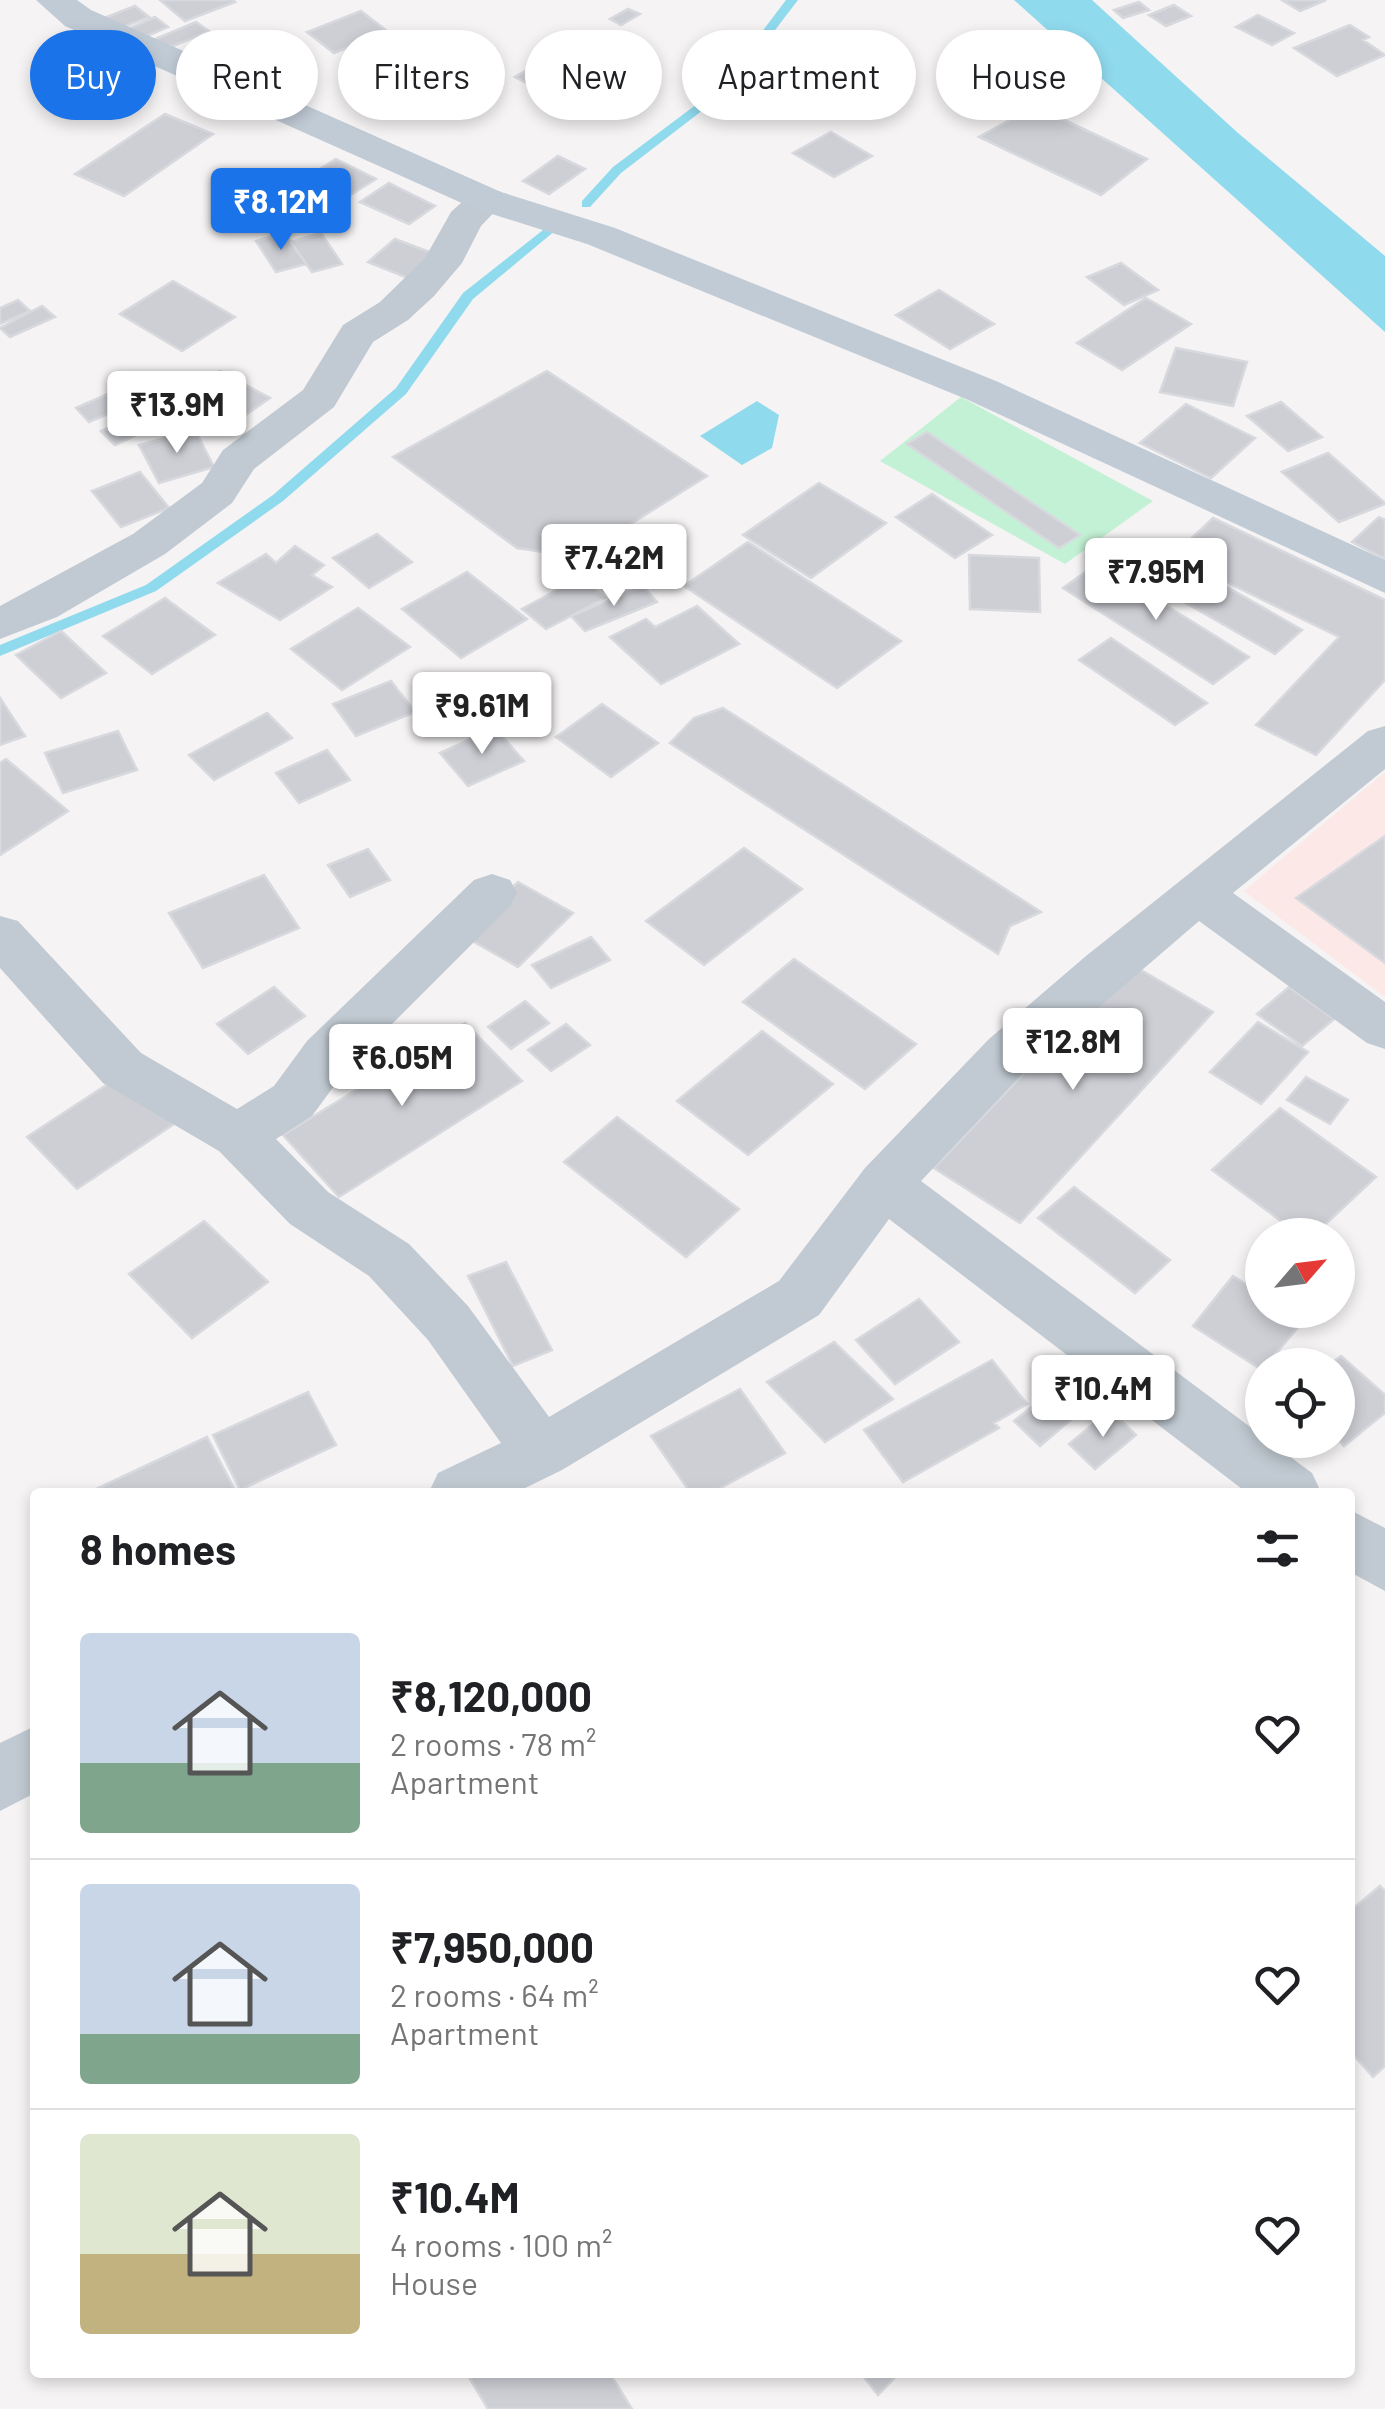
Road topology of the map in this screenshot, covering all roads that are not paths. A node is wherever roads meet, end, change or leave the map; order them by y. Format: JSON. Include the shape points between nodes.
{"nodes":[{"id":1,"x":54,"y":0,"type":"edge"},
{"id":2,"x":486,"y":200,"type":"junction"},
{"id":3,"x":1385,"y":578,"type":"edge"},
{"id":4,"x":0,"y":624,"type":"edge"},
{"id":5,"x":1385,"y":742,"type":"edge"},
{"id":6,"x":492,"y":893,"type":"dead end"},
{"id":7,"x":1200,"y":896,"type":"junction"},
{"id":8,"x":0,"y":935,"type":"edge"},
{"id":9,"x":1385,"y":1029,"type":"edge"},
{"id":10,"x":238,"y":1136,"type":"junction"},
{"id":11,"x":884,"y":1184,"type":"junction"},
{"id":12,"x":541,"y":1452,"type":"junction"},
{"id":13,"x":467,"y":1488,"type":"edge"},
{"id":14,"x":1287,"y":1488,"type":"edge"},
{"id":15,"x":1355,"y":1541,"type":"edge"},
{"id":16,"x":1385,"y":1563,"type":"edge"},
{"id":17,"x":30,"y":1759,"type":"edge"},
{"id":18,"x":0,"y":1780,"type":"edge"}],
"edges":[{"from":1,"to":2,"type":"street","via":[[78,18]]},
{"from":2,"to":3,"type":"street","via":[[601,236],[980,390]]},
{"from":2,"to":4,"type":"street","via":[[465,220],[442,263],[394,311],[357,334],[318,398],[238,460],[217,494],[149,544]]},
{"from":5,"to":7,"type":"street"},
{"from":6,"to":10,"type":"street","via":[[326,1056],[293,1101]]},
{"from":7,"to":9,"type":"street"},
{"from":7,"to":11,"type":"street","via":[[1008,1054]]},
{"from":8,"to":10,"type":"street","via":[[122,1068]]},
{"from":10,"to":12,"type":"street","via":[[309,1208],[389,1260],[448,1324]]},
{"from":11,"to":12,"type":"street","via":[[799,1298]]},
{"from":11,"to":14,"type":"street"},
{"from":12,"to":13,"type":"street"},
{"from":15,"to":16,"type":"street"},
{"from":17,"to":18,"type":"street"}]}
